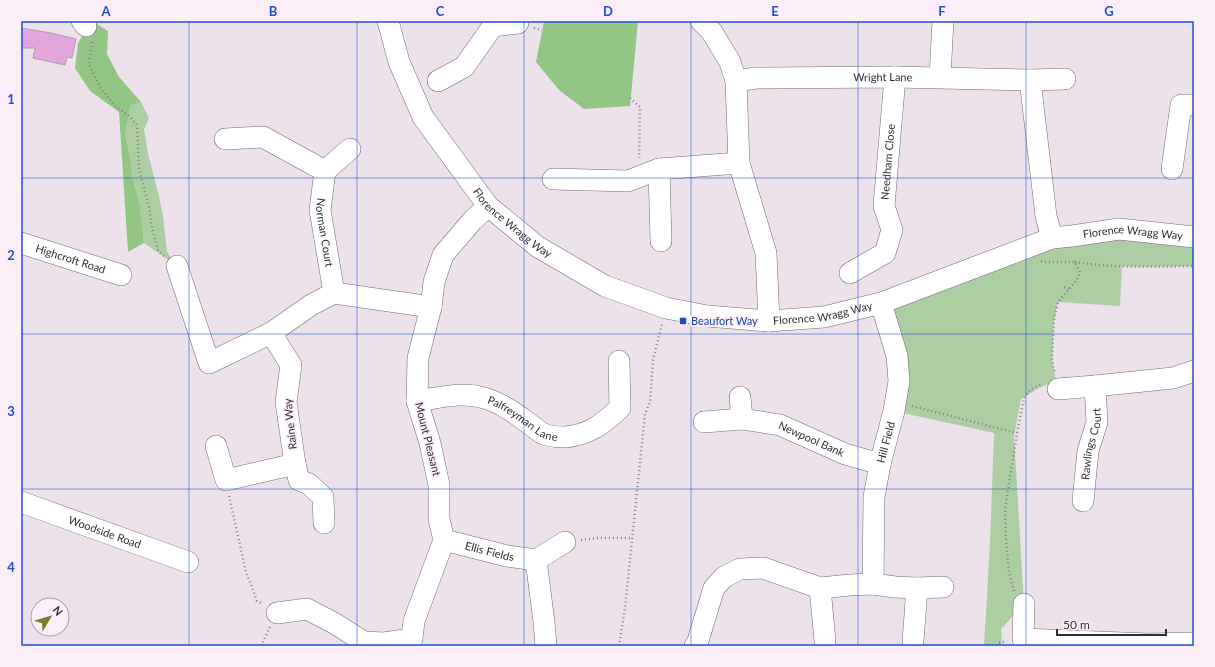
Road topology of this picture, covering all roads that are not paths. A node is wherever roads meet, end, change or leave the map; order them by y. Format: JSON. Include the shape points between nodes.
{"nodes":[{"id":1,"x":388,"y":21,"type":"edge"},
{"id":2,"x":701,"y":21,"type":"edge"},
{"id":3,"x":942,"y":21,"type":"edge"},
{"id":4,"x":518,"y":22,"type":"dead end"},
{"id":5,"x":492,"y":24,"type":"edge"},
{"id":6,"x":896,"y":77,"type":"junction"},
{"id":7,"x":940,"y":77,"type":"junction"},
{"id":8,"x":1065,"y":79,"type":"dead end"},
{"id":9,"x":1030,"y":80,"type":"junction"},
{"id":10,"x":438,"y":81,"type":"dead end"},
{"id":11,"x":736,"y":81,"type":"junction"},
{"id":12,"x":1194,"y":106,"type":"edge"},
{"id":13,"x":225,"y":140,"type":"dead end"},
{"id":14,"x":350,"y":149,"type":"dead end"},
{"id":15,"x":739,"y":163,"type":"junction"},
{"id":16,"x":659,"y":169,"type":"junction"},
{"id":17,"x":1172,"y":169,"type":"dead end"},
{"id":18,"x":325,"y":171,"type":"junction"},
{"id":19,"x":553,"y":179,"type":"dead end"},
{"id":20,"x":488,"y":206,"type":"junction"},
{"id":21,"x":1194,"y":237,"type":"edge"},
{"id":22,"x":1052,"y":238,"type":"junction"},
{"id":23,"x":661,"y":241,"type":"dead end"},
{"id":24,"x":21,"y":244,"type":"edge"},
{"id":25,"x":177,"y":266,"type":"road end"},
{"id":26,"x":850,"y":273,"type":"dead end"},
{"id":27,"x":121,"y":275,"type":"dead end"},
{"id":28,"x":334,"y":294,"type":"junction"},
{"id":29,"x":881,"y":303,"type":"junction"},
{"id":30,"x":431,"y":307,"type":"junction"},
{"id":31,"x":769,"y":321,"type":"junction"},
{"id":32,"x":271,"y":333,"type":"junction"},
{"id":33,"x":619,"y":361,"type":"dead end"},
{"id":34,"x":1194,"y":371,"type":"edge"},
{"id":35,"x":1095,"y":386,"type":"junction"},
{"id":36,"x":1058,"y":389,"type":"road end"},
{"id":37,"x":740,"y":397,"type":"dead end"},
{"id":38,"x":417,"y":401,"type":"junction"},
{"id":39,"x":742,"y":419,"type":"junction"},
{"id":40,"x":704,"y":422,"type":"dead end"},
{"id":41,"x":216,"y":446,"type":"dead end"},
{"id":42,"x":294,"y":464,"type":"junction"},
{"id":43,"x":880,"y":464,"type":"junction"},
{"id":44,"x":1083,"y":501,"type":"dead end"},
{"id":45,"x":21,"y":502,"type":"edge"},
{"id":46,"x":324,"y":523,"type":"dead end"},
{"id":47,"x":444,"y":540,"type":"junction"},
{"id":48,"x":565,"y":542,"type":"road end"},
{"id":49,"x":536,"y":560,"type":"junction"},
{"id":50,"x":188,"y":562,"type":"dead end"},
{"id":51,"x":873,"y":584,"type":"junction"},
{"id":52,"x":943,"y":587,"type":"dead end"},
{"id":53,"x":820,"y":588,"type":"junction"},
{"id":54,"x":917,"y":588,"type":"junction"},
{"id":55,"x":1024,"y":604,"type":"road end"},
{"id":56,"x":277,"y":613,"type":"road end"},
{"id":57,"x":824,"y":641,"type":"dead end"},
{"id":58,"x":913,"y":641,"type":"dead end"},
{"id":59,"x":1194,"y":643,"type":"edge"},
{"id":60,"x":546,"y":646,"type":"edge"},
{"id":61,"x":695,"y":646,"type":"edge"}],
"edges":[{"from":1,"to":20,"type":"street","name":"Florence Wragg Way","via":[[399,62],[423,117]]},
{"from":2,"to":11,"type":"street","via":[[712,32],[730,62]]},
{"from":3,"to":7,"type":"street"},
{"from":4,"to":5,"type":"street"},
{"from":5,"to":10,"type":"street","via":[[464,67]]},
{"from":6,"to":7,"type":"street","name":"Wright Lane"},
{"from":6,"to":11,"type":"street","name":"Wright Lane","via":[[756,78]]},
{"from":6,"to":26,"type":"street","name":"Needham Close","via":[[884,206],[892,230],[885,253]]},
{"from":7,"to":9,"type":"street","name":"Wright Lane"},
{"from":8,"to":9,"type":"street","name":"Wright Lane"},
{"from":9,"to":22,"type":"street","via":[[1046,216]]},
{"from":11,"to":15,"type":"street"},
{"from":12,"to":17,"type":"street","via":[[1180,105]]},
{"from":13,"to":18,"type":"street","via":[[263,136]]},
{"from":14,"to":18,"type":"street"},
{"from":15,"to":16,"type":"street"},
{"from":15,"to":31,"type":"street","via":[[766,253]]},
{"from":16,"to":19,"type":"street","via":[[628,181]]},
{"from":16,"to":23,"type":"street"},
{"from":18,"to":28,"type":"street","name":"Norman Court","via":[[320,210]]},
{"from":20,"to":30,"type":"street","name":"Mount Pleasant","via":[[443,255],[434,282]]},
{"from":20,"to":31,"type":"street","name":"Florence Wragg Way","via":[[538,247],[605,286],[666,308],[707,316]]},
{"from":21,"to":22,"type":"street","name":"Florence Wragg Way","via":[[1119,229]]},
{"from":22,"to":29,"type":"street","name":"Florence Wragg Way"},
{"from":24,"to":27,"type":"street","name":"Highcroft Road"},
{"from":25,"to":32,"type":"street","via":[[209,363]]},
{"from":28,"to":30,"type":"street"},
{"from":28,"to":32,"type":"street","via":[[312,305]]},
{"from":29,"to":31,"type":"street","name":"Florence Wragg Way","via":[[824,316]]},
{"from":29,"to":43,"type":"street","name":"Hill Field","via":[[897,356],[899,380]]},
{"from":30,"to":38,"type":"street","name":"Mount Pleasant","via":[[418,358]]},
{"from":32,"to":42,"type":"street","name":"Raine Way","via":[[291,365],[286,402]]},
{"from":33,"to":38,"type":"street","name":"Palfreyman Lane","via":[[624,411],[594,429],[576,436],[557,438],[544,434],[508,408],[483,397],[463,394]]},
{"from":34,"to":35,"type":"street","via":[[1174,378]]},
{"from":35,"to":36,"type":"street"},
{"from":35,"to":44,"type":"street","name":"Rawlings Court","via":[[1097,422],[1088,451]]},
{"from":37,"to":39,"type":"street"},
{"from":38,"to":47,"type":"street","name":"Mount Pleasant","via":[[439,485],[439,519]]},
{"from":39,"to":40,"type":"street","name":"Newpool Bank"},
{"from":39,"to":43,"type":"street","name":"Newpool Bank","via":[[780,425],[845,454]]},
{"from":41,"to":42,"type":"street","name":"Raine Way","via":[[226,480]]},
{"from":42,"to":46,"type":"street","via":[[299,480],[309,484],[323,497]]},
{"from":43,"to":51,"type":"street","name":"Hill Field","via":[[874,497]]},
{"from":45,"to":50,"type":"street","name":"Woodside Road"},
{"from":47,"to":49,"type":"street","name":"Ellis Fields","via":[[507,556]]},
{"from":47,"to":56,"type":"street","via":[[414,621],[412,639],[384,643],[364,642],[307,609]]},
{"from":48,"to":49,"type":"street"},
{"from":49,"to":60,"type":"street"},
{"from":51,"to":53,"type":"street"},
{"from":51,"to":54,"type":"street"},
{"from":52,"to":54,"type":"street"},
{"from":53,"to":57,"type":"street"},
{"from":53,"to":61,"type":"street","via":[[763,568],[740,569],[724,577],[714,588]]},
{"from":54,"to":58,"type":"street"},
{"from":55,"to":59,"type":"street","via":[[1023,639],[1148,644]]}]}
